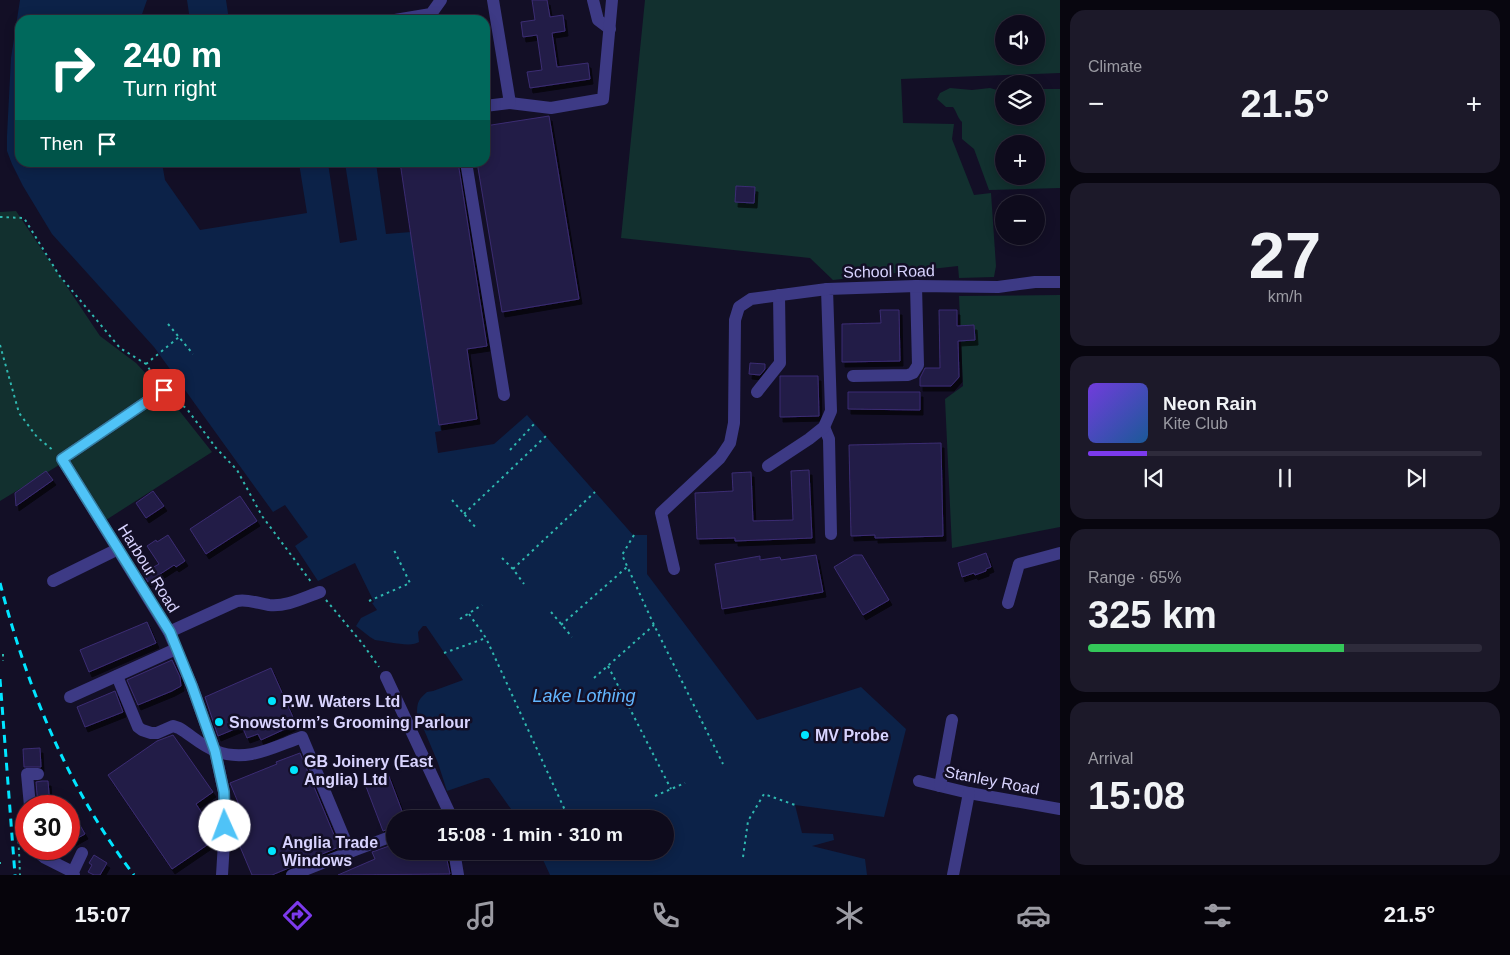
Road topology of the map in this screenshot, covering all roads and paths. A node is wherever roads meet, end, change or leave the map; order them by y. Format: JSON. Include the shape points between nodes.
{"nodes":[{"id":1,"x":441,"y":0,"type":"edge"},
{"id":2,"x":493,"y":0,"type":"edge"},
{"id":3,"x":593,"y":0,"type":"edge"},
{"id":4,"x":612,"y":0,"type":"edge"},
{"id":5,"x":425,"y":15,"type":"edge"},
{"id":6,"x":610,"y":29,"type":"junction"},
{"id":7,"x":510,"y":103,"type":"junction"},
{"id":8,"x":490,"y":105,"type":"edge"},
{"id":9,"x":467,"y":167,"type":"edge"},
{"id":10,"x":0,"y":217,"type":"edge"},
{"id":11,"x":1060,"y":282,"type":"edge"},
{"id":12,"x":916,"y":286,"type":"junction"},
{"id":13,"x":827,"y":289,"type":"junction"},
{"id":14,"x":779,"y":295,"type":"junction"},
{"id":15,"x":168,"y":324,"type":"dead end"},
{"id":16,"x":179,"y":337,"type":"junction"},
{"id":17,"x":0,"y":345,"type":"edge"},
{"id":18,"x":193,"y":354,"type":"dead end"},
{"id":19,"x":146,"y":364,"type":"junction"},
{"id":20,"x":853,"y":376,"type":"dead end"},
{"id":21,"x":164,"y":390,"type":"junction"},
{"id":22,"x":757,"y":392,"type":"dead end"},
{"id":23,"x":504,"y":395,"type":"dead end"},
{"id":24,"x":535,"y":423,"type":"dead end"},
{"id":25,"x":824,"y":427,"type":"junction"},
{"id":26,"x":546,"y":436,"type":"dead end"},
{"id":27,"x":510,"y":450,"type":"dead end"},
{"id":28,"x":62,"y":459,"type":"junction"},
{"id":29,"x":768,"y":466,"type":"dead end"},
{"id":30,"x":595,"y":492,"type":"dead end"},
{"id":31,"x":452,"y":500,"type":"dead end"},
{"id":32,"x":464,"y":514,"type":"junction"},
{"id":33,"x":478,"y":529,"type":"dead end"},
{"id":34,"x":831,"y":534,"type":"dead end"},
{"id":35,"x":634,"y":535,"type":"dead end"},
{"id":36,"x":393,"y":548,"type":"dead end"},
{"id":37,"x":118,"y":549,"type":"junction"},
{"id":38,"x":1060,"y":553,"type":"edge"},
{"id":39,"x":502,"y":558,"type":"dead end"},
{"id":40,"x":627,"y":566,"type":"junction"},
{"id":41,"x":513,"y":569,"type":"junction"},
{"id":42,"x":674,"y":569,"type":"dead end"},
{"id":43,"x":53,"y":581,"type":"dead end"},
{"id":44,"x":524,"y":584,"type":"dead end"},
{"id":45,"x":320,"y":592,"type":"junction"},
{"id":46,"x":369,"y":601,"type":"dead end"},
{"id":47,"x":1008,"y":603,"type":"dead end"},
{"id":48,"x":482,"y":605,"type":"dead end"},
{"id":49,"x":551,"y":612,"type":"dead end"},
{"id":50,"x":469,"y":614,"type":"junction"},
{"id":51,"x":460,"y":619,"type":"dead end"},
{"id":52,"x":561,"y":625,"type":"junction"},
{"id":53,"x":654,"y":625,"type":"junction"},
{"id":54,"x":170,"y":632,"type":"junction"},
{"id":55,"x":572,"y":637,"type":"dead end"},
{"id":56,"x":486,"y":638,"type":"junction"},
{"id":57,"x":176,"y":649,"type":"junction"},
{"id":58,"x":444,"y":653,"type":"dead end"},
{"id":59,"x":3,"y":654,"type":"dead end"},
{"id":60,"x":3,"y":661,"type":"dead end"},
{"id":61,"x":608,"y":666,"type":"junction"},
{"id":62,"x":116,"y":676,"type":"junction"},
{"id":63,"x":386,"y":677,"type":"joint"},
{"id":64,"x":594,"y":678,"type":"dead end"},
{"id":65,"x":70,"y":697,"type":"dead end"},
{"id":66,"x":952,"y":720,"type":"dead end"},
{"id":67,"x":215,"y":751,"type":"junction"},
{"id":68,"x":723,"y":764,"type":"dead end"},
{"id":69,"x":38,"y":774,"type":"dead end"},
{"id":70,"x":918,"y":781,"type":"dead end"},
{"id":71,"x":685,"y":783,"type":"dead end"},
{"id":72,"x":940,"y":786,"type":"junction"},
{"id":73,"x":671,"y":789,"type":"junction"},
{"id":74,"x":969,"y":793,"type":"junction"},
{"id":75,"x":29,"y":795,"type":"edge"},
{"id":76,"x":655,"y":796,"type":"dead end"},
{"id":77,"x":795,"y":805,"type":"dead end"},
{"id":78,"x":1060,"y":809,"type":"edge"},
{"id":79,"x":447,"y":810,"type":"edge"},
{"id":80,"x":566,"y":810,"type":"edge"},
{"id":81,"x":386,"y":838,"type":"edge"},
{"id":82,"x":350,"y":852,"type":"junction"},
{"id":83,"x":82,"y":853,"type":"dead end"},
{"id":84,"x":743,"y":857,"type":"dead end"},
{"id":85,"x":20,"y":860,"type":"edge"},
{"id":86,"x":47,"y":860,"type":"edge"},
{"id":87,"x":456,"y":860,"type":"edge"},
{"id":88,"x":74,"y":874,"type":"edge"},
{"id":89,"x":299,"y":874,"type":"edge"},
{"id":90,"x":20,"y":875,"type":"edge"},
{"id":91,"x":222,"y":875,"type":"edge"},
{"id":92,"x":458,"y":875,"type":"edge"},
{"id":93,"x":953,"y":875,"type":"edge"}],
"edges":[{"from":1,"to":5,"type":"street","via":[[431,14]]},
{"from":2,"to":7,"type":"street"},
{"from":3,"to":6,"type":"street","via":[[598,20]]},
{"from":4,"to":6,"type":"street"},
{"from":6,"to":7,"type":"street","via":[[604,99],[552,108]]},
{"from":7,"to":8,"type":"street"},
{"from":9,"to":23,"type":"street"},
{"from":10,"to":19,"type":"path","via":[[24,218],[59,276],[120,348]]},
{"from":11,"to":12,"type":"street","name":"School Road","via":[[998,287]]},
{"from":12,"to":13,"type":"street","name":"School Road"},
{"from":12,"to":20,"type":"street","via":[[918,365],[913,373]]},
{"from":13,"to":14,"type":"street"},
{"from":13,"to":25,"type":"street","name":"School Road","via":[[831,412]]},
{"from":14,"to":22,"type":"street","via":[[780,363]]},
{"from":14,"to":42,"type":"street","via":[[751,299],[739,307],[735,320],[734,423],[730,443],[720,458],[661,513]]},
{"from":15,"to":16,"type":"path"},
{"from":16,"to":18,"type":"path"},
{"from":16,"to":19,"type":"path"},
{"from":17,"to":28,"type":"path","via":[[20,413],[37,437]]},
{"from":19,"to":21,"type":"path"},
{"from":21,"to":28,"type":"street"},
{"from":21,"to":45,"type":"path","via":[[187,409],[237,470],[262,516]]},
{"from":24,"to":27,"type":"path"},
{"from":25,"to":29,"type":"street"},
{"from":25,"to":34,"type":"street","via":[[829,439]]},
{"from":26,"to":32,"type":"path"},
{"from":28,"to":37,"type":"street","name":"Harbour Road"},
{"from":30,"to":41,"type":"path"},
{"from":31,"to":32,"type":"path"},
{"from":32,"to":33,"type":"path"},
{"from":35,"to":40,"type":"path","via":[[622,555]]},
{"from":36,"to":46,"type":"path","via":[[410,583]]},
{"from":37,"to":43,"type":"street"},
{"from":37,"to":54,"type":"street","name":"Harbour Road"},
{"from":38,"to":47,"type":"street","via":[[1020,564]]},
{"from":39,"to":41,"type":"path"},
{"from":40,"to":52,"type":"path"},
{"from":40,"to":53,"type":"path"},
{"from":41,"to":44,"type":"path"},
{"from":45,"to":54,"type":"street","via":[[283,604],[236,601]]},
{"from":45,"to":63,"type":"path"},
{"from":48,"to":50,"type":"path"},
{"from":49,"to":52,"type":"path"},
{"from":50,"to":51,"type":"path"},
{"from":50,"to":56,"type":"path"},
{"from":52,"to":55,"type":"path"},
{"from":53,"to":61,"type":"path"},
{"from":53,"to":68,"type":"path"},
{"from":54,"to":57,"type":"street","name":"Harbour Road"},
{"from":56,"to":58,"type":"path"},
{"from":56,"to":80,"type":"path"},
{"from":57,"to":62,"type":"street"},
{"from":57,"to":67,"type":"street","name":"Harbour Road"},
{"from":59,"to":60,"type":"path"},
{"from":61,"to":64,"type":"path"},
{"from":61,"to":73,"type":"path"},
{"from":62,"to":65,"type":"street"},
{"from":62,"to":67,"type":"street","via":[[138,727],[151,733],[173,726],[180,728]]},
{"from":63,"to":79,"type":"street"},
{"from":66,"to":72,"type":"street"},
{"from":67,"to":82,"type":"street","via":[[250,756],[302,737]]},
{"from":67,"to":91,"type":"street","name":"Harbour Road","via":[[224,792]]},
{"from":69,"to":75,"type":"street","via":[[27,774]]},
{"from":70,"to":72,"type":"street","name":"Stanley Road"},
{"from":71,"to":73,"type":"path"},
{"from":72,"to":74,"type":"street","name":"Stanley Road"},
{"from":73,"to":76,"type":"path"},
{"from":74,"to":78,"type":"street","name":"Stanley Road"},
{"from":74,"to":93,"type":"street"},
{"from":77,"to":84,"type":"path","via":[[764,794],[748,820]]},
{"from":81,"to":82,"type":"street"},
{"from":82,"to":89,"type":"street"},
{"from":83,"to":88,"type":"street"},
{"from":85,"to":90,"type":"path"},
{"from":86,"to":88,"type":"street"},
{"from":87,"to":92,"type":"street"}]}
